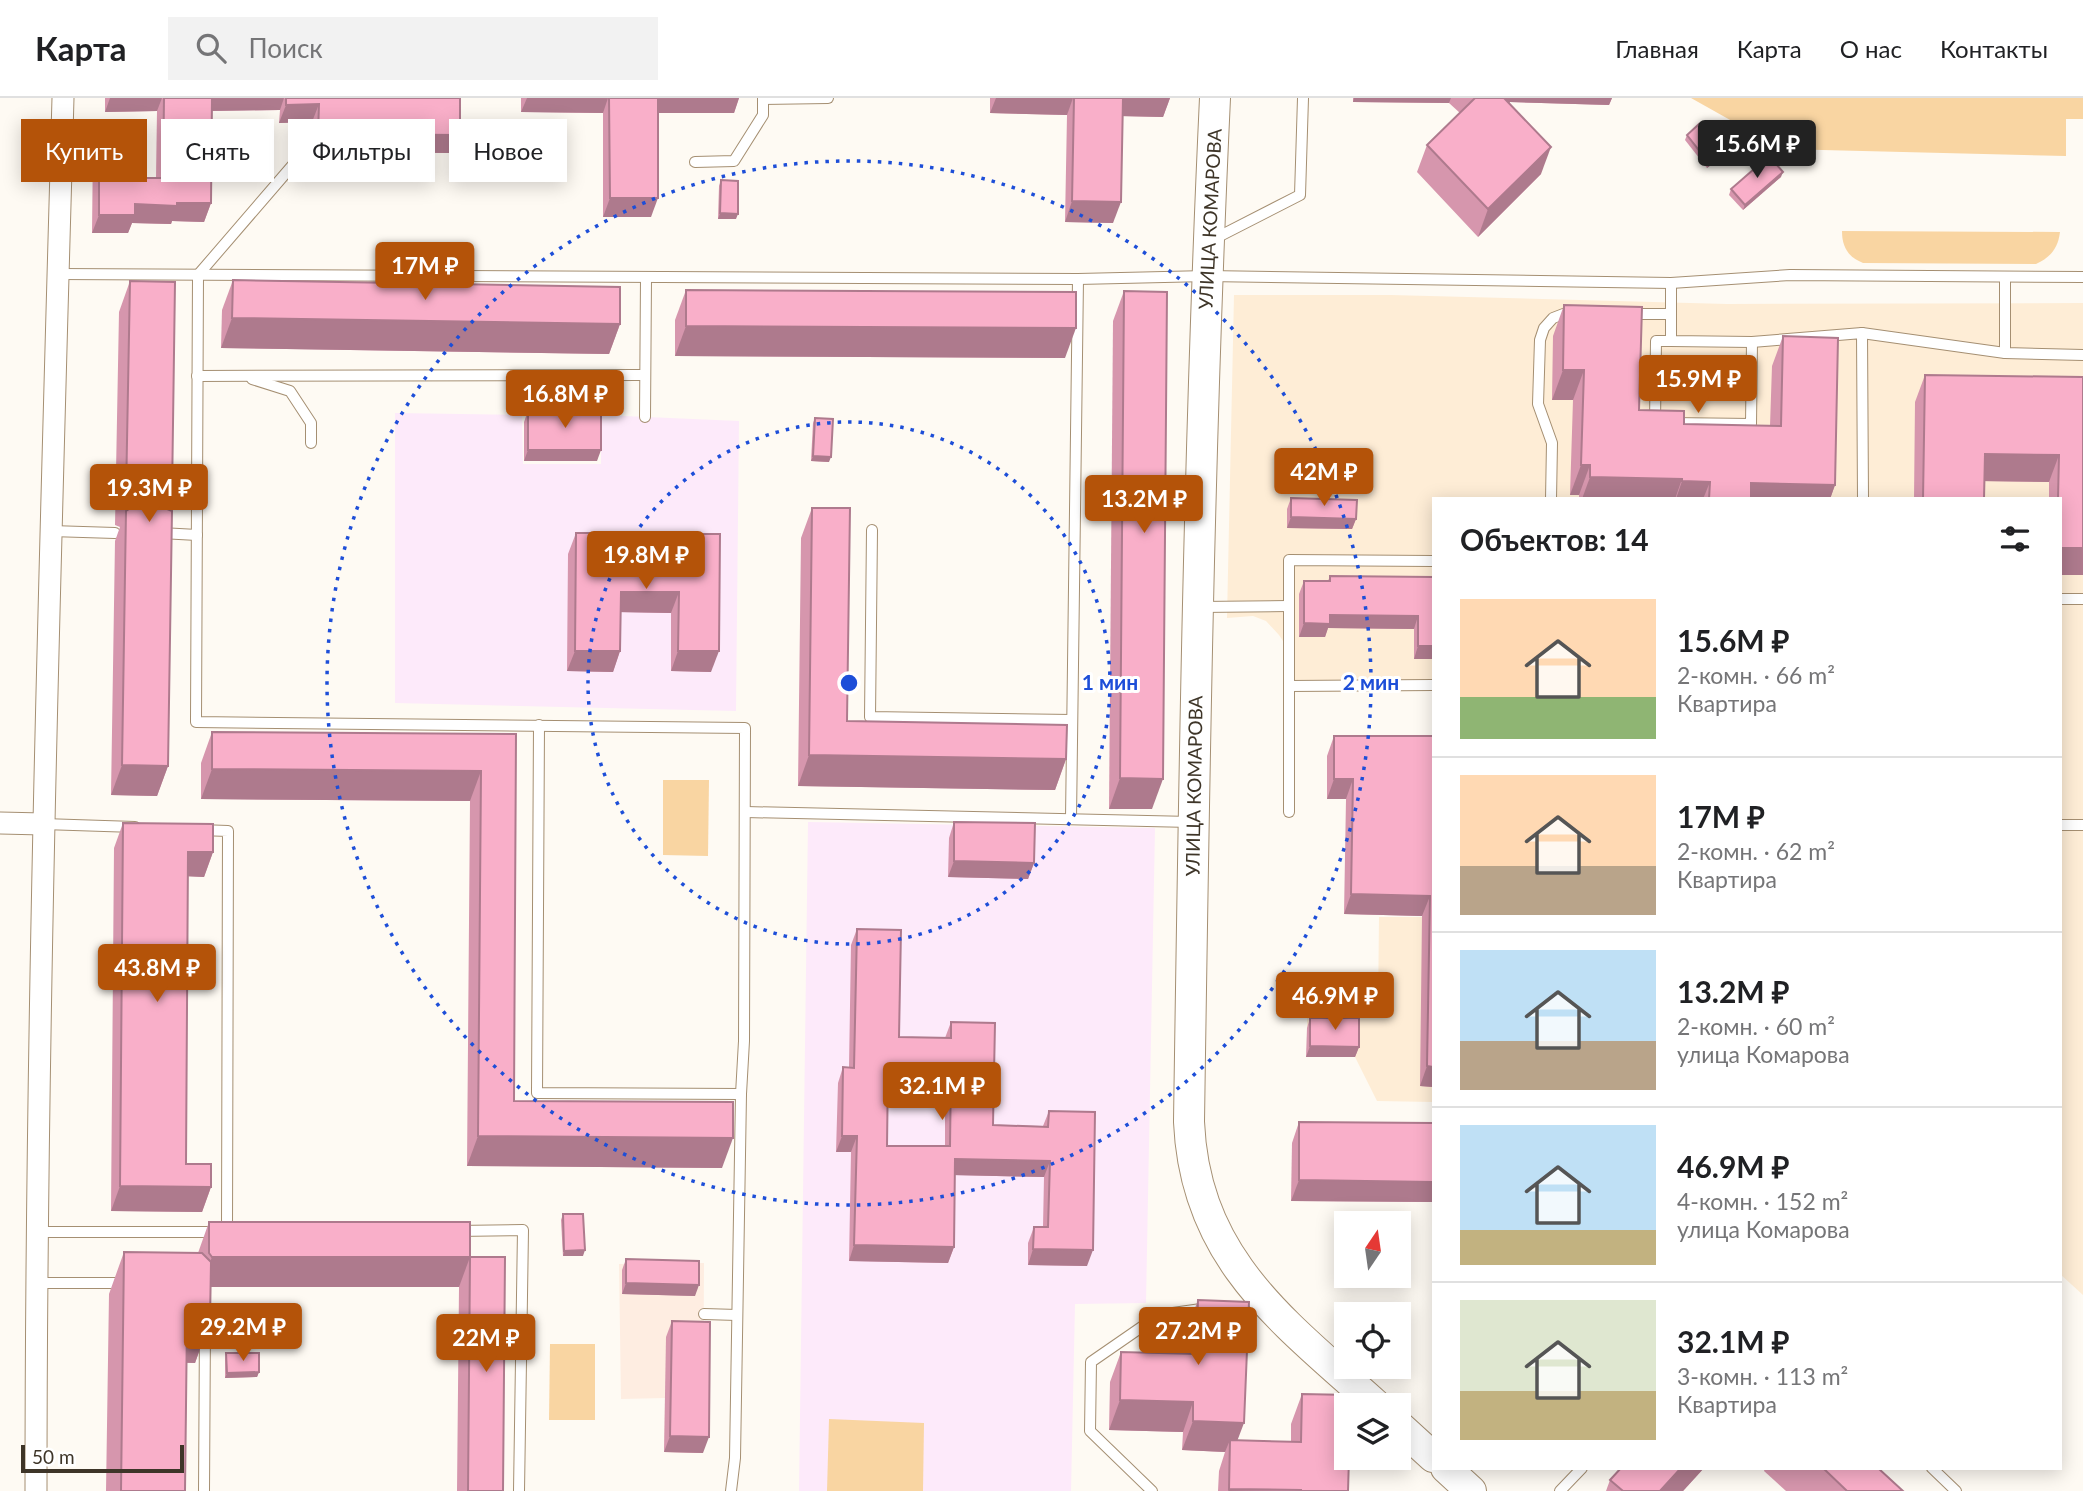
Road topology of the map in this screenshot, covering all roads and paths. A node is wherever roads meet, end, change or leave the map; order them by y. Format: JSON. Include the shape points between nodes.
{"nodes":[{"id":1,"x":63,"y":98,"type":"edge"},
{"id":2,"x":763,"y":98,"type":"edge"},
{"id":3,"x":828,"y":98,"type":"edge"},
{"id":4,"x":1215,"y":98,"type":"edge"},
{"id":5,"x":1303,"y":98,"type":"edge"},
{"id":6,"x":695,"y":162,"type":"dead end"},
{"id":7,"x":288,"y":171,"type":"edge"},
{"id":8,"x":1208,"y":242,"type":"junction"},
{"id":9,"x":58,"y":274,"type":"junction"},
{"id":10,"x":198,"y":275,"type":"junction"},
{"id":11,"x":1206,"y":276,"type":"junction"},
{"id":12,"x":2005,"y":277,"type":"junction"},
{"id":13,"x":2083,"y":277,"type":"edge"},
{"id":14,"x":646,"y":278,"type":"junction"},
{"id":15,"x":1078,"y":279,"type":"junction"},
{"id":16,"x":1671,"y":283,"type":"junction"},
{"id":17,"x":1592,"y":313,"type":"edge"},
{"id":18,"x":1619,"y":314,"type":"edge"},
{"id":19,"x":1671,"y":314,"type":"junction"},
{"id":20,"x":1862,"y":333,"type":"junction"},
{"id":21,"x":1671,"y":341,"type":"junction"},
{"id":22,"x":1752,"y":342,"type":"junction"},
{"id":23,"x":2005,"y":353,"type":"junction"},
{"id":24,"x":2083,"y":355,"type":"edge"},
{"id":25,"x":645,"y":375,"type":"junction"},
{"id":26,"x":197,"y":376,"type":"junction"},
{"id":27,"x":243,"y":376,"type":"junction"},
{"id":28,"x":645,"y":417,"type":"dead end"},
{"id":29,"x":311,"y":443,"type":"dead end"},
{"id":30,"x":1551,"y":497,"type":"edge"},
{"id":31,"x":1863,"y":497,"type":"edge"},
{"id":32,"x":872,"y":530,"type":"dead end"},
{"id":33,"x":51,"y":531,"type":"junction"},
{"id":34,"x":115,"y":533,"type":"dead end"},
{"id":35,"x":161,"y":533,"type":"edge"},
{"id":36,"x":197,"y":535,"type":"junction"},
{"id":37,"x":1432,"y":561,"type":"edge"},
{"id":38,"x":2062,"y":599,"type":"edge"},
{"id":39,"x":2083,"y":599,"type":"edge"},
{"id":40,"x":1288,"y":606,"type":"junction"},
{"id":41,"x":1196,"y":607,"type":"junction"},
{"id":42,"x":1432,"y":685,"type":"edge"},
{"id":43,"x":1289,"y":686,"type":"junction"},
{"id":44,"x":1072,"y":720,"type":"junction"},
{"id":45,"x":539,"y":725,"type":"junction"},
{"id":46,"x":746,"y":812,"type":"junction"},
{"id":47,"x":1289,"y":812,"type":"dead end"},
{"id":48,"x":1071,"y":818,"type":"junction"},
{"id":49,"x":1193,"y":822,"type":"junction"},
{"id":50,"x":0,"y":823,"type":"edge"},
{"id":51,"x":43,"y":824,"type":"junction"},
{"id":52,"x":2062,"y":825,"type":"edge"},
{"id":53,"x":2083,"y":825,"type":"edge"},
{"id":54,"x":146,"y":828,"type":"edge"},
{"id":55,"x":187,"y":829,"type":"edge"},
{"id":56,"x":741,"y":1094,"type":"junction"},
{"id":57,"x":442,"y":1231,"type":"edge"},
{"id":58,"x":36,"y":1232,"type":"junction"},
{"id":59,"x":227,"y":1232,"type":"junction"},
{"id":60,"x":241,"y":1232,"type":"edge"},
{"id":61,"x":136,"y":1282,"type":"edge"},
{"id":62,"x":36,"y":1283,"type":"junction"},
{"id":63,"x":1221,"y":1306,"type":"edge"},
{"id":64,"x":704,"y":1314,"type":"dead end"},
{"id":65,"x":737,"y":1315,"type":"junction"},
{"id":66,"x":205,"y":1316,"type":"edge"},
{"id":67,"x":1363,"y":1393,"type":"edge"},
{"id":68,"x":1411,"y":1437,"type":"edge"},
{"id":69,"x":1432,"y":1456,"type":"edge"},
{"id":70,"x":1448,"y":1470,"type":"edge"},
{"id":71,"x":1580,"y":1470,"type":"edge"},
{"id":72,"x":1934,"y":1470,"type":"edge"},
{"id":73,"x":36,"y":1491,"type":"edge"},
{"id":74,"x":204,"y":1491,"type":"edge"},
{"id":75,"x":519,"y":1491,"type":"edge"},
{"id":76,"x":731,"y":1491,"type":"edge"},
{"id":77,"x":1152,"y":1491,"type":"edge"},
{"id":78,"x":1471,"y":1491,"type":"edge"},
{"id":79,"x":1560,"y":1491,"type":"edge"},
{"id":80,"x":1956,"y":1491,"type":"edge"}],
"edges":[{"from":1,"to":9,"type":"street"},
{"from":2,"to":3,"type":"lane"},
{"from":2,"to":6,"type":"lane","via":[[763,115],[734,161]]},
{"from":4,"to":8,"type":"street","name":"УЛИЦА КОМАРОВА"},
{"from":5,"to":8,"type":"lane","via":[[1300,195]]},
{"from":7,"to":10,"type":"lane"},
{"from":8,"to":11,"type":"street","name":"УЛИЦА КОМАРОВА"},
{"from":9,"to":10,"type":"lane"},
{"from":9,"to":33,"type":"street"},
{"from":10,"to":14,"type":"lane"},
{"from":10,"to":26,"type":"lane"},
{"from":11,"to":15,"type":"lane"},
{"from":11,"to":16,"type":"lane"},
{"from":11,"to":41,"type":"street","name":"УЛИЦА КОМАРОВА"},
{"from":12,"to":13,"type":"lane"},
{"from":12,"to":16,"type":"lane","via":[[1790,275]]},
{"from":12,"to":23,"type":"lane"},
{"from":14,"to":15,"type":"lane"},
{"from":14,"to":25,"type":"lane"},
{"from":15,"to":44,"type":"lane"},
{"from":16,"to":19,"type":"lane"},
{"from":17,"to":30,"type":"lane","via":[[1553,318],[1540,340],[1538,404],[1552,443]]},
{"from":18,"to":19,"type":"lane"},
{"from":19,"to":21,"type":"lane"},
{"from":20,"to":22,"type":"lane"},
{"from":20,"to":23,"type":"lane"},
{"from":20,"to":31,"type":"lane"},
{"from":21,"to":22,"type":"lane"},
{"from":21,"to":22,"type":"lane","via":[[1656,341],[1655,423],[1751,424]]},
{"from":23,"to":24,"type":"lane"},
{"from":25,"to":27,"type":"lane"},
{"from":25,"to":28,"type":"lane"},
{"from":26,"to":27,"type":"lane"},
{"from":26,"to":36,"type":"lane"},
{"from":27,"to":29,"type":"lane","via":[[290,391],[311,423]]},
{"from":32,"to":44,"type":"lane","via":[[870,717]]},
{"from":33,"to":34,"type":"lane"},
{"from":33,"to":51,"type":"street"},
{"from":35,"to":36,"type":"lane"},
{"from":36,"to":45,"type":"lane","via":[[196,722]]},
{"from":37,"to":40,"type":"lane","via":[[1289,560]]},
{"from":38,"to":39,"type":"lane"},
{"from":40,"to":41,"type":"lane"},
{"from":40,"to":43,"type":"lane"},
{"from":41,"to":49,"type":"street","name":"УЛИЦА КОМАРОВА"},
{"from":42,"to":43,"type":"lane"},
{"from":43,"to":47,"type":"lane"},
{"from":44,"to":48,"type":"lane"},
{"from":45,"to":46,"type":"lane","via":[[745,728]]},
{"from":45,"to":56,"type":"lane","via":[[537,1093]]},
{"from":46,"to":48,"type":"lane"},
{"from":46,"to":56,"type":"lane"},
{"from":48,"to":49,"type":"lane"},
{"from":49,"to":67,"type":"street","name":"УЛИЦА КОМАРОВА","via":[[1189,1122],[1197,1180],[1222,1245],[1249,1294]]},
{"from":50,"to":51,"type":"street"},
{"from":51,"to":54,"type":"lane"},
{"from":51,"to":58,"type":"street"},
{"from":52,"to":53,"type":"lane"},
{"from":55,"to":59,"type":"lane","via":[[228,831]]},
{"from":56,"to":65,"type":"lane"},
{"from":57,"to":75,"type":"lane","via":[[523,1230]]},
{"from":58,"to":59,"type":"lane"},
{"from":58,"to":62,"type":"street"},
{"from":59,"to":60,"type":"lane"},
{"from":61,"to":62,"type":"lane"},
{"from":62,"to":73,"type":"street"},
{"from":63,"to":77,"type":"lane","via":[[1159,1315],[1091,1362],[1090,1431]]},
{"from":64,"to":65,"type":"lane"},
{"from":65,"to":76,"type":"lane"},
{"from":66,"to":74,"type":"lane"},
{"from":68,"to":69,"type":"street"},
{"from":70,"to":78,"type":"street"},
{"from":71,"to":79,"type":"lane"},
{"from":72,"to":80,"type":"lane"}]}
